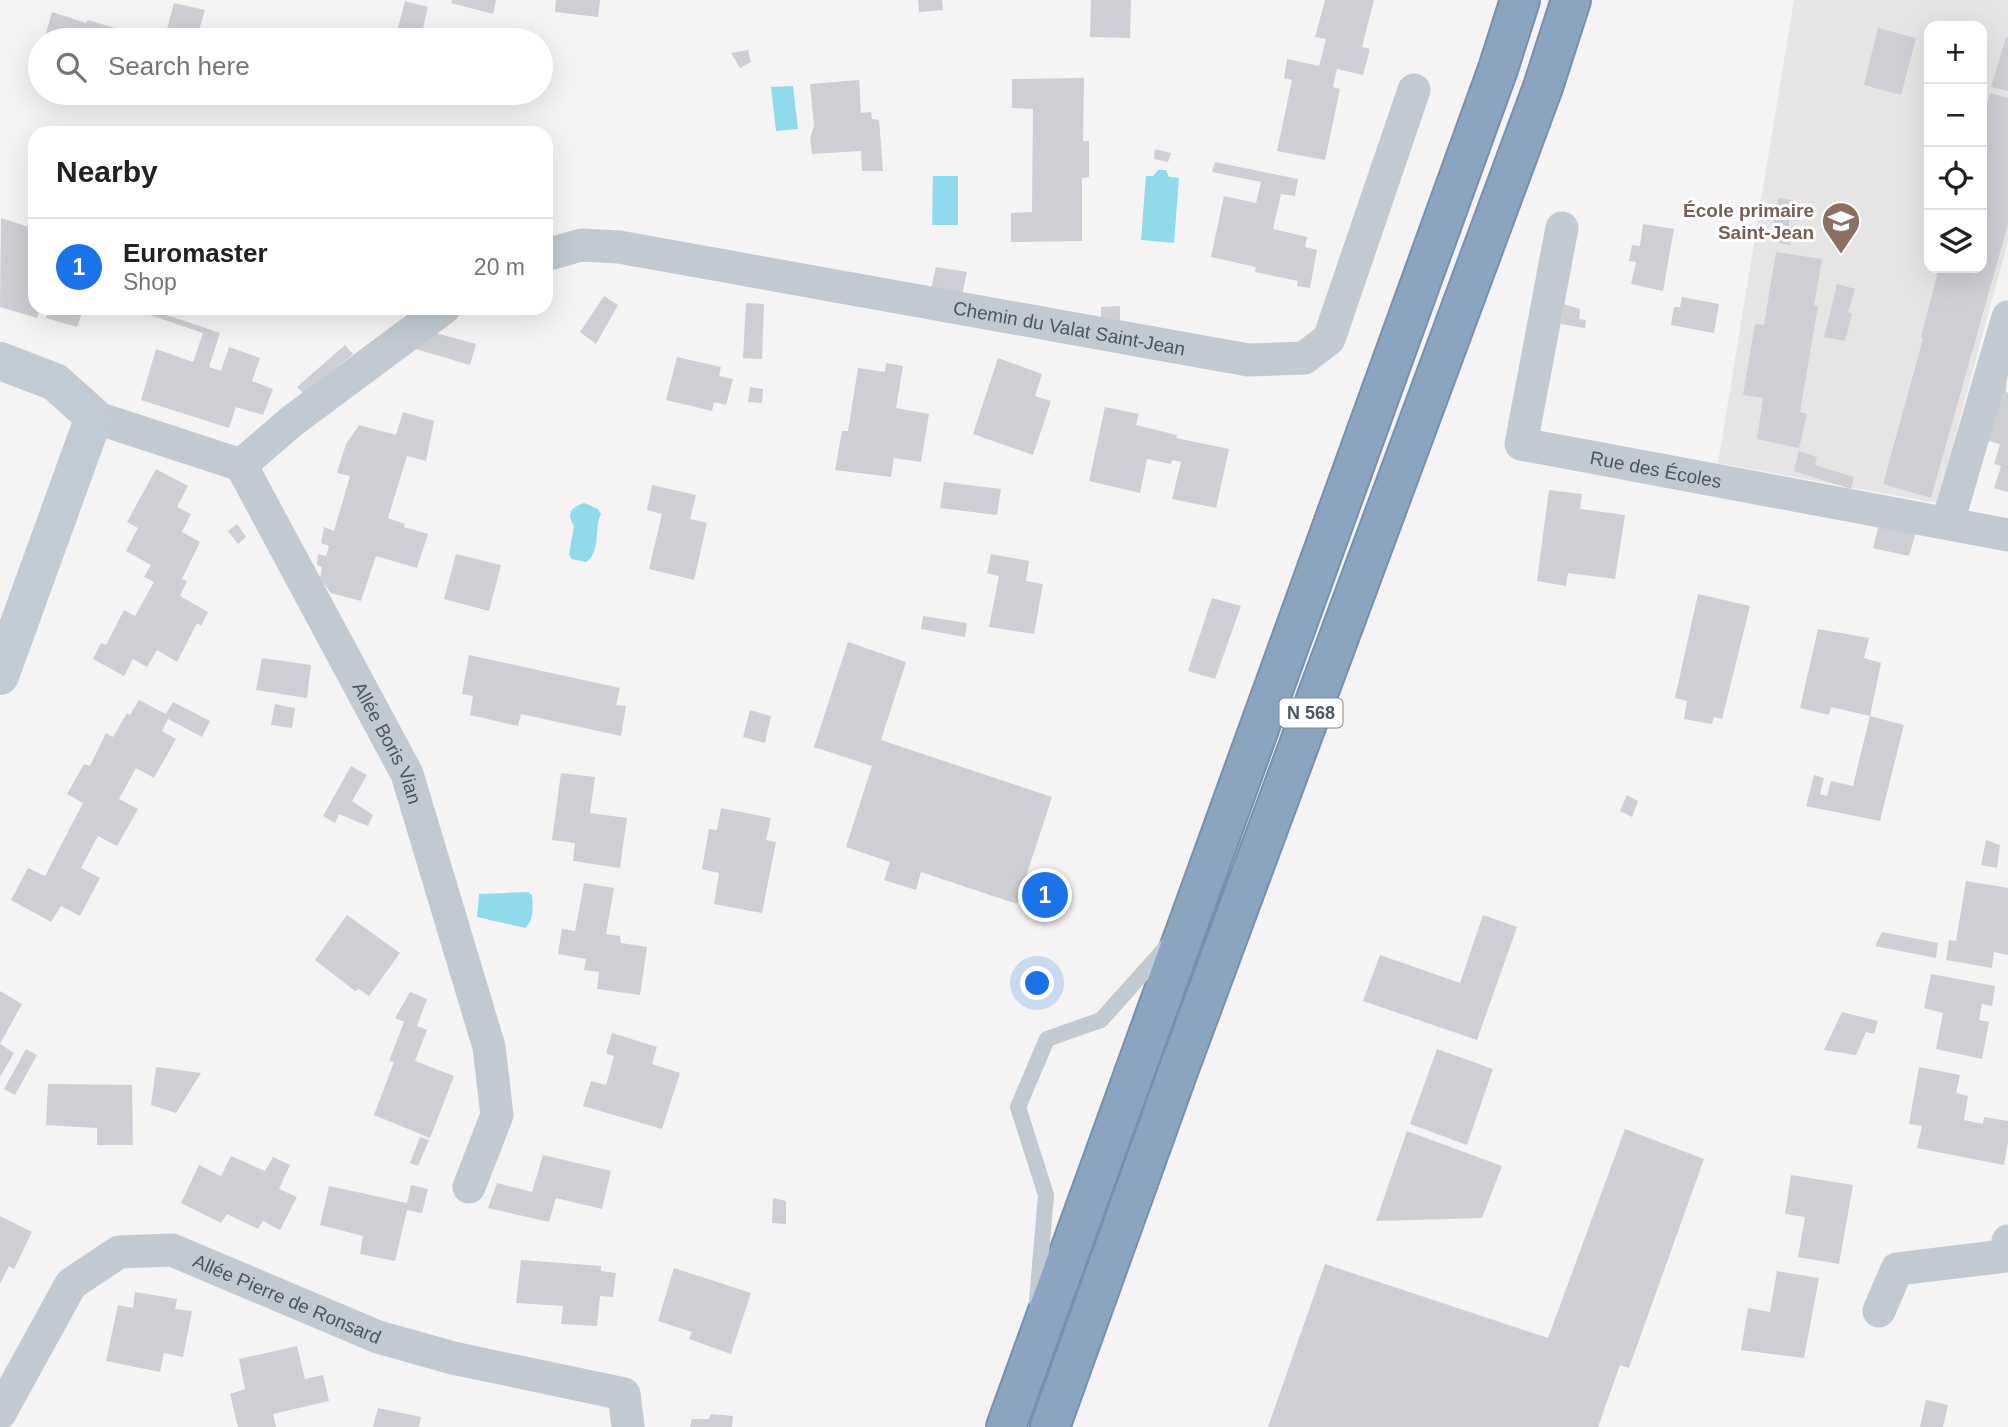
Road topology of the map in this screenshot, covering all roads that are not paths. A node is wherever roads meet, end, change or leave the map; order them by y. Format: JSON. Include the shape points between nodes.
{"nodes":[{"id":1,"x":1520,"y":0,"type":"edge"},
{"id":2,"x":1571,"y":0,"type":"edge"},
{"id":3,"x":1414,"y":90,"type":"dead end"},
{"id":4,"x":1562,"y":228,"type":"dead end"},
{"id":5,"x":553,"y":253,"type":"edge"},
{"id":6,"x":435,"y":315,"type":"edge"},
{"id":7,"x":2008,"y":317,"type":"edge"},
{"id":8,"x":0,"y":361,"type":"edge"},
{"id":9,"x":94,"y":417,"type":"junction"},
{"id":10,"x":241,"y":465,"type":"junction"},
{"id":11,"x":1948,"y":522,"type":"junction"},
{"id":12,"x":2008,"y":535,"type":"edge"},
{"id":13,"x":0,"y":677,"type":"edge"},
{"id":14,"x":1189,"y":921,"type":"junction"},
{"id":15,"x":469,"y":1187,"type":"dead end"},
{"id":16,"x":2008,"y":1241,"type":"edge"},
{"id":17,"x":1880,"y":1311,"type":"dead end"},
{"id":18,"x":1031,"y":1358,"type":"junction"},
{"id":19,"x":0,"y":1413,"type":"edge"},
{"id":20,"x":628,"y":1427,"type":"edge"},
{"id":21,"x":1006,"y":1427,"type":"edge"},
{"id":22,"x":1051,"y":1427,"type":"edge"}],
"edges":[{"from":1,"to":14,"type":"highway","number":"N 568"},
{"from":2,"to":22,"type":"highway","number":"N 568","via":[[1543,88]]},
{"from":3,"to":5,"type":"street","name":"Chemin du Valat Saint-Jean","via":[[1329,340],[1304,358],[1248,360],[619,247],[581,245]]},
{"from":4,"to":11,"type":"street","name":"Rue des Écoles","via":[[1521,444]]},
{"from":6,"to":10,"type":"street","via":[[292,421]]},
{"from":7,"to":11,"type":"street"},
{"from":8,"to":9,"type":"street","via":[[55,382]]},
{"from":9,"to":10,"type":"street"},
{"from":9,"to":13,"type":"street"},
{"from":10,"to":15,"type":"street","name":"Allée Boris Vian","via":[[407,774],[489,1047],[497,1115]]},
{"from":11,"to":12,"type":"street","name":"Rue des Écoles"},
{"from":14,"to":18,"type":"highway","number":"N 568"},
{"from":14,"to":18,"type":"lane","via":[[1101,1020],[1047,1039],[1018,1107],[1046,1195]]},
{"from":16,"to":17,"type":"street","via":[[2005,1256],[1897,1269]]},
{"from":18,"to":21,"type":"highway","number":"N 568"},
{"from":19,"to":20,"type":"street","name":"Allée Pierre de Ronsard","via":[[71,1284],[119,1252],[172,1250],[378,1337],[453,1358],[624,1394]]}]}
